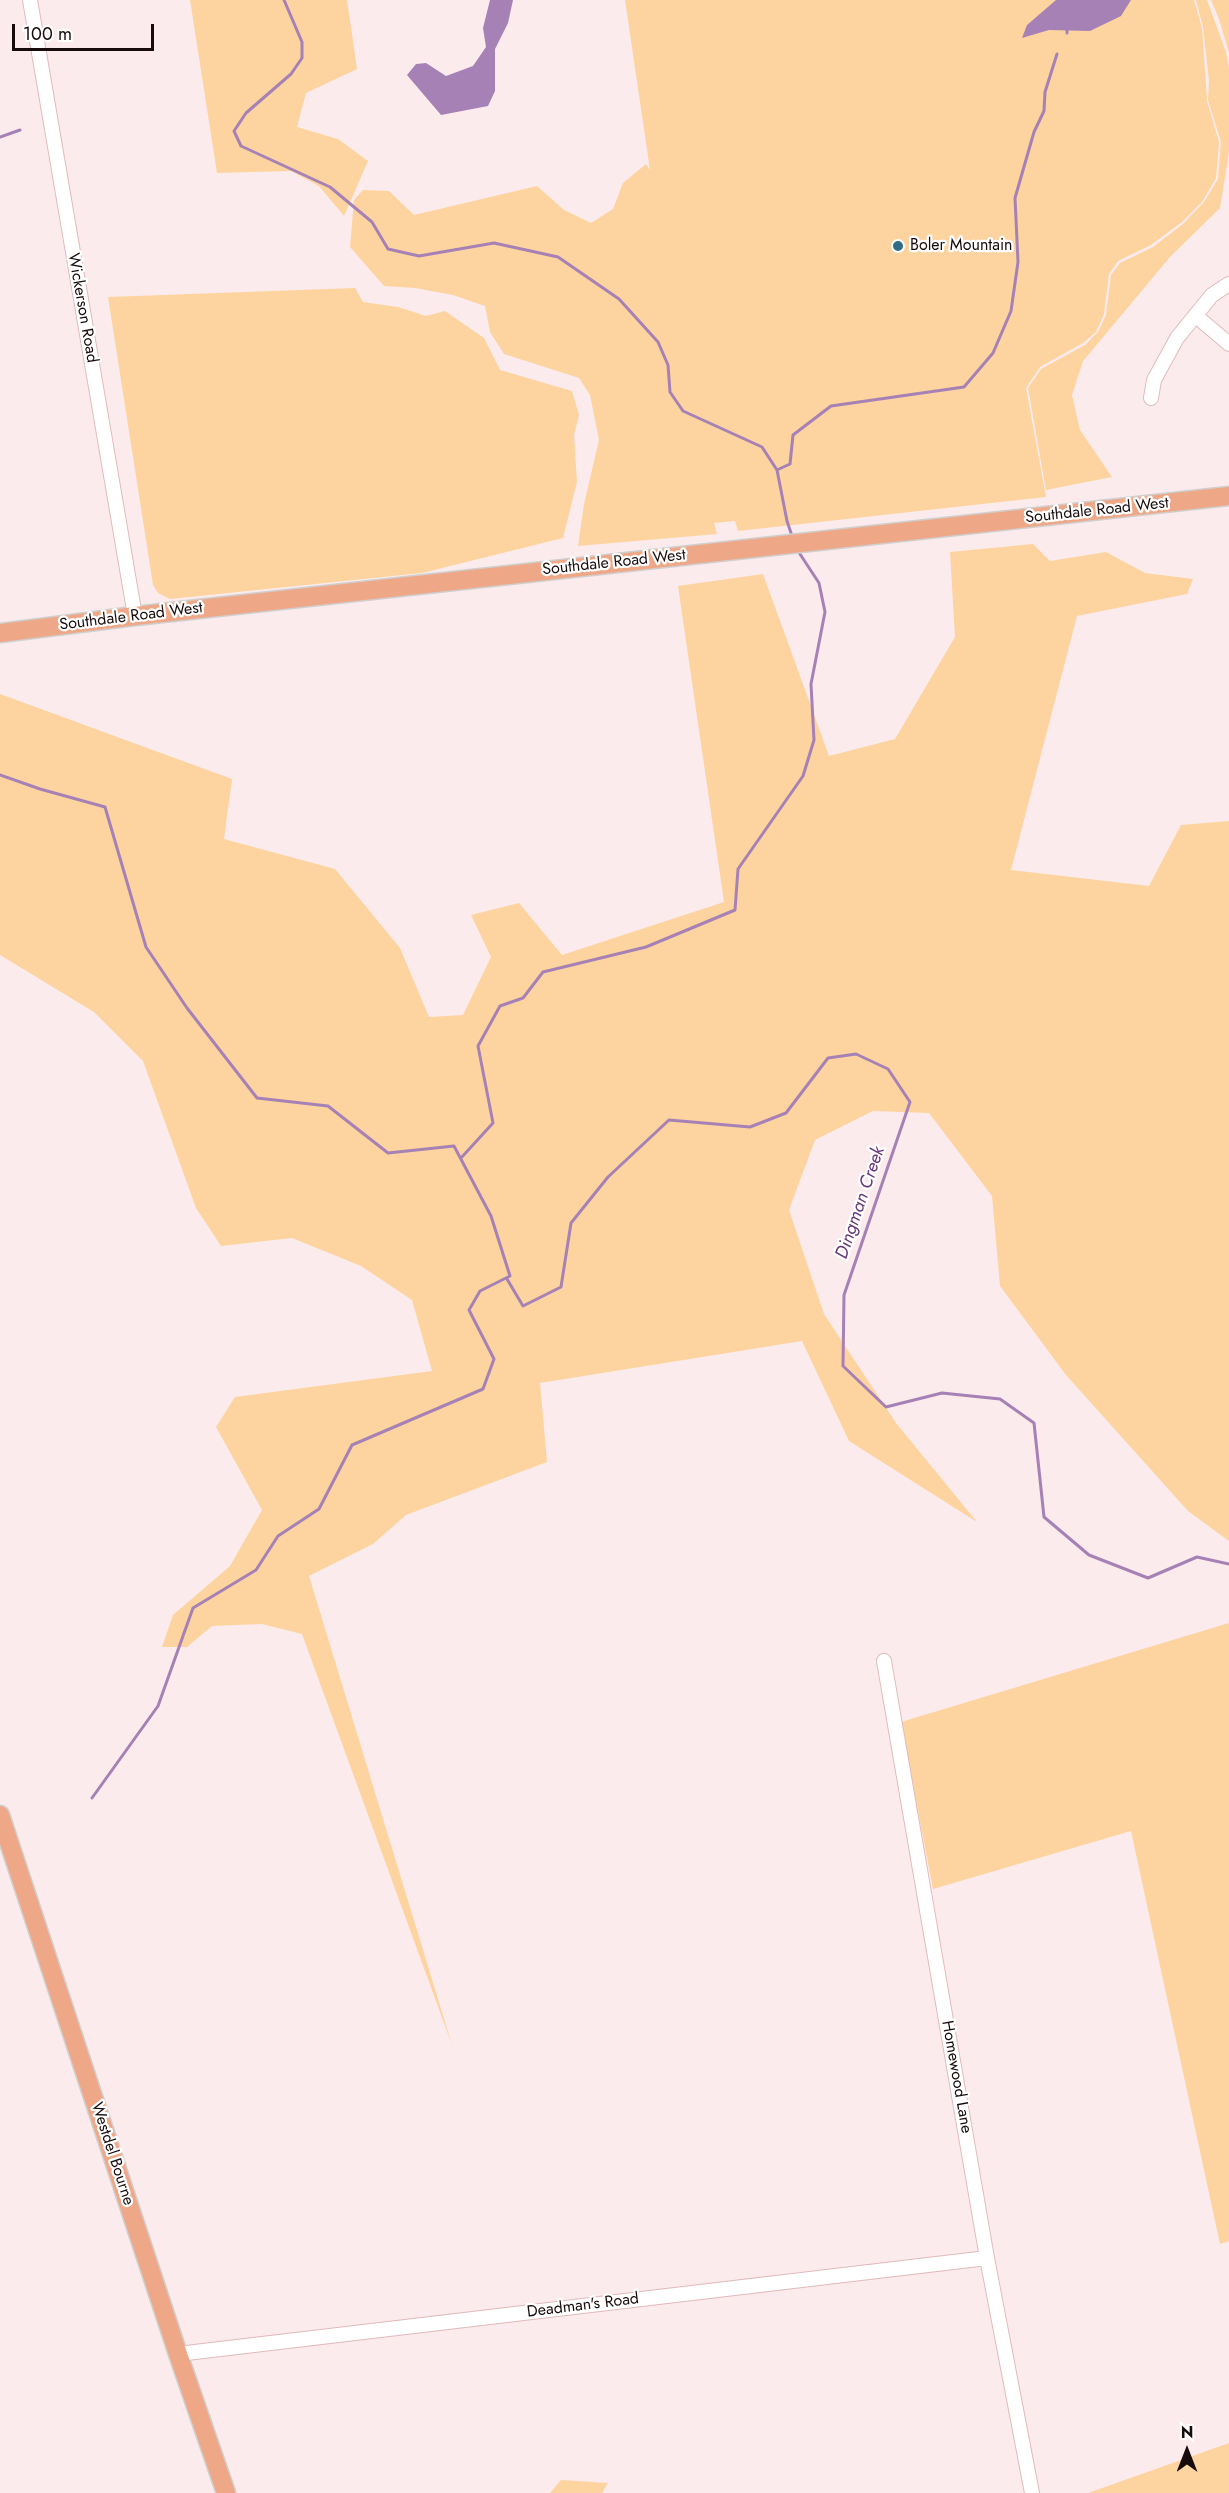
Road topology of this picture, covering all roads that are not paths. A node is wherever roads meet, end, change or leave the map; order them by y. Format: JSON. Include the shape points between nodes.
{"nodes":[{"id":1,"x":30,"y":0,"type":"edge"},
{"id":2,"x":1229,"y":284,"type":"edge"},
{"id":3,"x":1196,"y":316,"type":"junction"},
{"id":4,"x":1229,"y":344,"type":"edge"},
{"id":5,"x":1152,"y":398,"type":"dead end"},
{"id":6,"x":1229,"y":496,"type":"edge"},
{"id":7,"x":135,"y":616,"type":"junction"},
{"id":8,"x":0,"y":633,"type":"edge"},
{"id":9,"x":884,"y":1661,"type":"dead end"},
{"id":10,"x":0,"y":1815,"type":"edge"},
{"id":11,"x":987,"y":2258,"type":"junction"},
{"id":12,"x":178,"y":2354,"type":"junction"},
{"id":13,"x":226,"y":2493,"type":"edge"},
{"id":14,"x":1032,"y":2493,"type":"edge"}],
"edges":[{"from":1,"to":7,"type":"street","name":"Wickerson Road"},
{"from":2,"to":3,"type":"street","via":[[1212,295]]},
{"from":3,"to":4,"type":"street"},
{"from":3,"to":5,"type":"street","via":[[1177,338],[1154,380]]},
{"from":6,"to":7,"type":"main road","name":"Southdale Road West"},
{"from":7,"to":8,"type":"main road","name":"Southdale Road West"},
{"from":9,"to":11,"type":"street","name":"Homewood Lane"},
{"from":10,"to":12,"type":"main road","name":"Westdel Bourne"},
{"from":11,"to":12,"type":"street","name":"Deadman's Road"},
{"from":11,"to":14,"type":"street","name":"Homewood Lane"},
{"from":12,"to":13,"type":"main road","name":"Westdel Bourne"}]}
